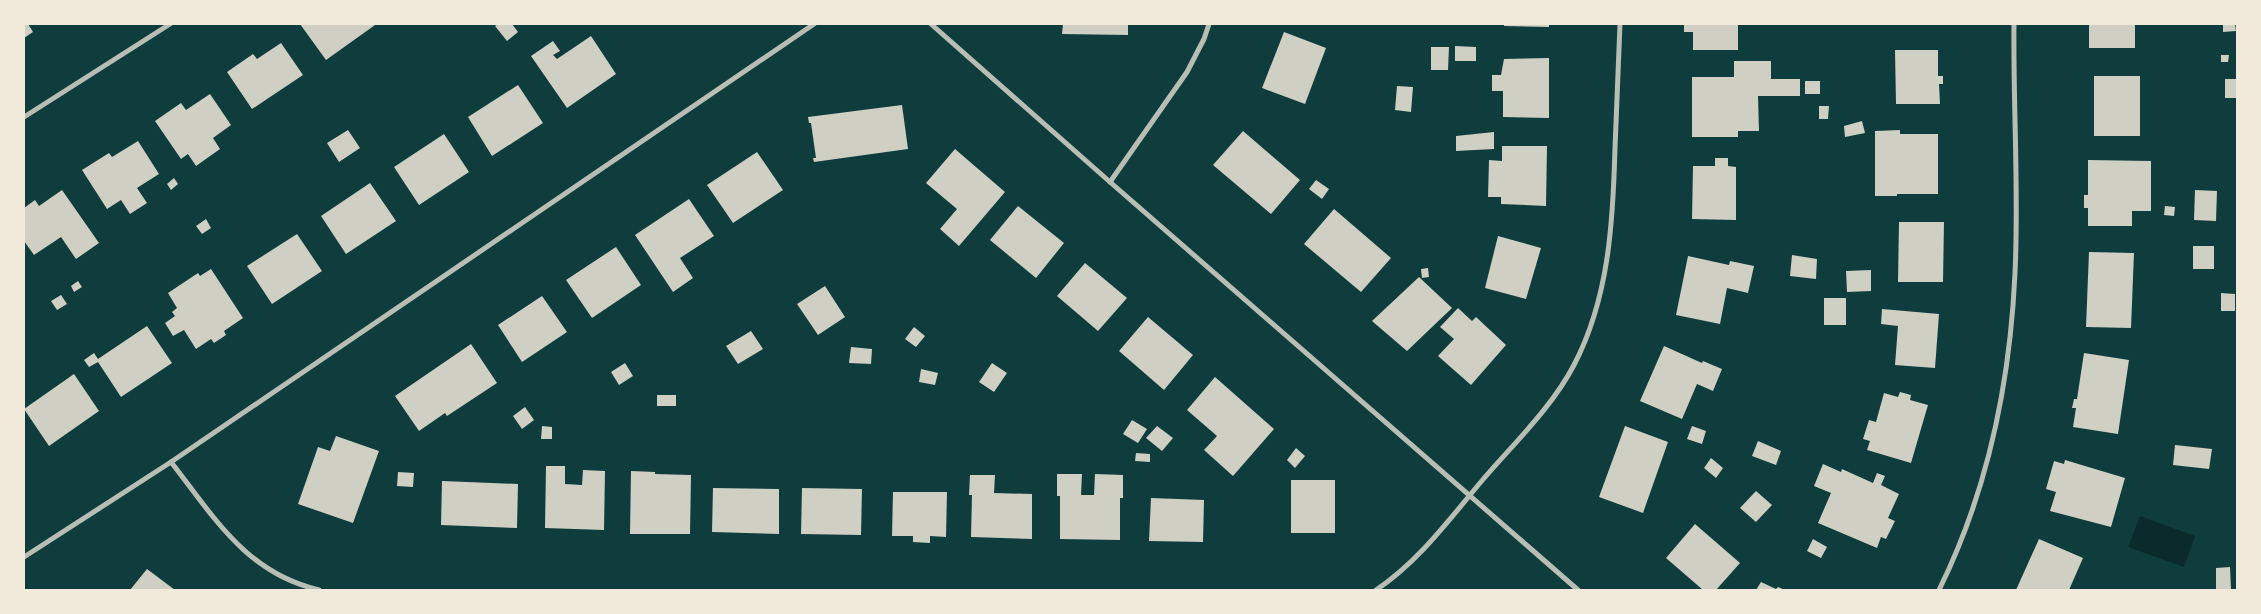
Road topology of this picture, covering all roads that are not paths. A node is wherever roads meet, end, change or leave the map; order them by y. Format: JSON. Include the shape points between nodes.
{"nodes":[{"id":1,"x":170,"y":24,"type":"edge"},
{"id":2,"x":814,"y":24,"type":"edge"},
{"id":3,"x":931,"y":24,"type":"edge"},
{"id":4,"x":1209,"y":24,"type":"edge"},
{"id":5,"x":1620,"y":24,"type":"edge"},
{"id":6,"x":2014,"y":24,"type":"edge"},
{"id":7,"x":24,"y":117,"type":"edge"},
{"id":8,"x":1110,"y":182,"type":"junction"},
{"id":9,"x":171,"y":462,"type":"junction"},
{"id":10,"x":1470,"y":494,"type":"junction"},
{"id":11,"x":24,"y":557,"type":"edge"},
{"id":12,"x":318,"y":590,"type":"edge"},
{"id":13,"x":1376,"y":590,"type":"edge"},
{"id":14,"x":1578,"y":590,"type":"edge"},
{"id":15,"x":1939,"y":590,"type":"edge"}],
"edges":[{"from":1,"to":7,"type":"street"},
{"from":2,"to":9,"type":"street"},
{"from":3,"to":8,"type":"street"},
{"from":4,"to":8,"type":"street","via":[[1187,72]]},
{"from":5,"to":10,"type":"street","via":[[1610,249],[1590,327],[1574,365],[1546,406]]},
{"from":6,"to":15,"type":"street","via":[[2015,274],[2002,403],[1973,510]]},
{"from":8,"to":10,"type":"street"},
{"from":9,"to":11,"type":"street"},
{"from":9,"to":12,"type":"street","via":[[237,546],[284,579]]},
{"from":10,"to":13,"type":"street","via":[[1426,547],[1393,579]]},
{"from":10,"to":14,"type":"street"}]}
